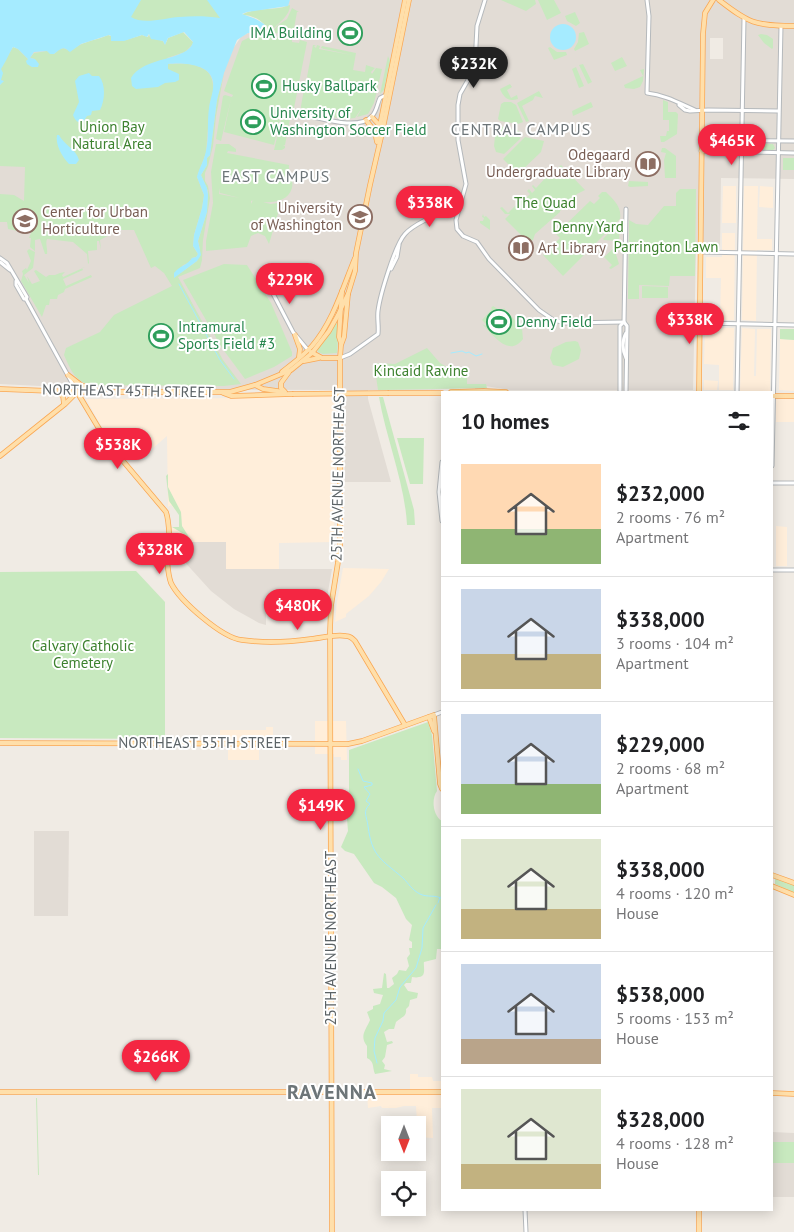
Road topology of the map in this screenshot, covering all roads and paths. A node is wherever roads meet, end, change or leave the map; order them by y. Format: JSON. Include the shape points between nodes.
{"nodes":[{"id":1,"x":405,"y":0,"type":"edge"},
{"id":2,"x":409,"y":0,"type":"edge"},
{"id":3,"x":485,"y":0,"type":"edge"},
{"id":4,"x":647,"y":0,"type":"edge"},
{"id":5,"x":712,"y":0,"type":"edge"},
{"id":6,"x":719,"y":0,"type":"edge"},
{"id":7,"x":744,"y":19,"type":"junction"},
{"id":8,"x":781,"y":26,"type":"junction"},
{"id":9,"x":794,"y":26,"type":"edge"},
{"id":10,"x":398,"y":52,"type":"junction"},
{"id":11,"x":394,"y":55,"type":"junction"},
{"id":12,"x":392,"y":87,"type":"junction"},
{"id":13,"x":386,"y":96,"type":"junction"},
{"id":14,"x":702,"y":110,"type":"junction"},
{"id":15,"x":742,"y":110,"type":"junction"},
{"id":16,"x":778,"y":111,"type":"junction"},
{"id":17,"x":304,"y":115,"type":"dead end"},
{"id":18,"x":372,"y":117,"type":"junction"},
{"id":19,"x":366,"y":120,"type":"junction"},
{"id":20,"x":380,"y":125,"type":"junction"},
{"id":21,"x":382,"y":133,"type":"junction"},
{"id":22,"x":701,"y":140,"type":"junction"},
{"id":23,"x":741,"y":140,"type":"junction"},
{"id":24,"x":778,"y":141,"type":"junction"},
{"id":25,"x":794,"y":141,"type":"edge"},
{"id":26,"x":379,"y":142,"type":"junction"},
{"id":27,"x":378,"y":148,"type":"junction"},
{"id":28,"x":701,"y":151,"type":"junction"},
{"id":29,"x":741,"y":152,"type":"junction"},
{"id":30,"x":778,"y":152,"type":"junction"},
{"id":31,"x":794,"y":153,"type":"edge"},
{"id":32,"x":460,"y":208,"type":"junction"},
{"id":33,"x":626,"y":209,"type":"dead end"},
{"id":34,"x":700,"y":252,"type":"junction"},
{"id":35,"x":356,"y":253,"type":"junction"},
{"id":36,"x":739,"y":253,"type":"junction"},
{"id":37,"x":776,"y":254,"type":"junction"},
{"id":38,"x":794,"y":254,"type":"edge"},
{"id":39,"x":0,"y":258,"type":"edge"},
{"id":40,"x":0,"y":262,"type":"edge"},
{"id":41,"x":10,"y":270,"type":"junction"},
{"id":42,"x":268,"y":284,"type":"dead end"},
{"id":43,"x":342,"y":288,"type":"junction"},
{"id":44,"x":348,"y":294,"type":"junction"},
{"id":45,"x":342,"y":305,"type":"junction"},
{"id":46,"x":624,"y":322,"type":"junction"},
{"id":47,"x":699,"y":323,"type":"junction"},
{"id":48,"x":738,"y":324,"type":"junction"},
{"id":49,"x":776,"y":324,"type":"junction"},
{"id":50,"x":332,"y":325,"type":"junction"},
{"id":51,"x":340,"y":325,"type":"junction"},
{"id":52,"x":794,"y":325,"type":"edge"},
{"id":53,"x":295,"y":335,"type":"junction"},
{"id":54,"x":341,"y":345,"type":"junction"},
{"id":55,"x":310,"y":351,"type":"junction"},
{"id":56,"x":322,"y":358,"type":"junction"},
{"id":57,"x":340,"y":358,"type":"junction"},
{"id":58,"x":300,"y":360,"type":"junction"},
{"id":59,"x":620,"y":372,"type":"junction"},
{"id":60,"x":626,"y":372,"type":"junction"},
{"id":61,"x":68,"y":375,"type":"junction"},
{"id":62,"x":281,"y":377,"type":"junction"},
{"id":63,"x":255,"y":385,"type":"junction"},
{"id":64,"x":0,"y":389,"type":"edge"},
{"id":65,"x":55,"y":391,"type":"junction"},
{"id":66,"x":620,"y":391,"type":"edge"},
{"id":67,"x":626,"y":391,"type":"edge"},
{"id":68,"x":699,"y":391,"type":"edge"},
{"id":69,"x":737,"y":391,"type":"edge"},
{"id":70,"x":77,"y":392,"type":"junction"},
{"id":71,"x":103,"y":392,"type":"junction"},
{"id":72,"x":221,"y":392,"type":"junction"},
{"id":73,"x":268,"y":392,"type":"junction"},
{"id":74,"x":285,"y":392,"type":"junction"},
{"id":75,"x":441,"y":393,"type":"edge"},
{"id":76,"x":292,"y":394,"type":"junction"},
{"id":77,"x":773,"y":396,"type":"edge"},
{"id":78,"x":794,"y":396,"type":"edge"},
{"id":79,"x":63,"y":406,"type":"junction"},
{"id":80,"x":0,"y":456,"type":"edge"},
{"id":81,"x":441,"y":472,"type":"edge"},
{"id":82,"x":773,"y":483,"type":"edge"},
{"id":83,"x":794,"y":483,"type":"edge"},
{"id":84,"x":441,"y":511,"type":"edge"},
{"id":85,"x":773,"y":570,"type":"edge"},
{"id":86,"x":794,"y":570,"type":"edge"},
{"id":87,"x":330,"y":636,"type":"junction"},
{"id":88,"x":441,"y":712,"type":"edge"},
{"id":89,"x":434,"y":715,"type":"junction"},
{"id":90,"x":429,"y":717,"type":"junction"},
{"id":91,"x":405,"y":726,"type":"junction"},
{"id":92,"x":435,"y":735,"type":"junction"},
{"id":93,"x":0,"y":743,"type":"edge"},
{"id":94,"x":330,"y":744,"type":"junction"},
{"id":95,"x":441,"y":783,"type":"edge"},
{"id":96,"x":773,"y":876,"type":"edge"},
{"id":97,"x":794,"y":882,"type":"edge"},
{"id":98,"x":773,"y":886,"type":"edge"},
{"id":99,"x":794,"y":895,"type":"edge"},
{"id":100,"x":0,"y":1092,"type":"edge"},
{"id":101,"x":332,"y":1092,"type":"junction"},
{"id":102,"x":441,"y":1092,"type":"edge"},
{"id":103,"x":773,"y":1093,"type":"edge"},
{"id":104,"x":794,"y":1094,"type":"edge"},
{"id":105,"x":525,"y":1211,"type":"edge"},
{"id":106,"x":699,"y":1211,"type":"edge"},
{"id":107,"x":332,"y":1232,"type":"edge"},
{"id":108,"x":526,"y":1232,"type":"edge"},
{"id":109,"x":699,"y":1232,"type":"edge"}],
"edges":[{"from":1,"to":11,"type":"main road"},
{"from":2,"to":10,"type":"main road"},
{"from":3,"to":32,"type":"street","via":[[477,26],[475,65],[458,105],[458,140],[466,184]]},
{"from":4,"to":14,"type":"street","via":[[647,92]]},
{"from":5,"to":14,"type":"main road","via":[[704,17]]},
{"from":6,"to":7,"type":"main road"},
{"from":7,"to":8,"type":"main road"},
{"from":7,"to":15,"type":"street"},
{"from":8,"to":9,"type":"main road"},
{"from":8,"to":16,"type":"street"},
{"from":10,"to":11,"type":"main road"},
{"from":10,"to":12,"type":"main road"},
{"from":11,"to":13,"type":"main road"},
{"from":12,"to":13,"type":"main road"},
{"from":12,"to":21,"type":"main road"},
{"from":13,"to":18,"type":"street","via":[[380,98]]},
{"from":13,"to":20,"type":"main road"},
{"from":14,"to":15,"type":"street"},
{"from":14,"to":22,"type":"main road"},
{"from":15,"to":16,"type":"street"},
{"from":15,"to":23,"type":"street"},
{"from":16,"to":24,"type":"street"},
{"from":17,"to":19,"type":"street","via":[[342,123]]},
{"from":18,"to":19,"type":"street"},
{"from":18,"to":20,"type":"main road"},
{"from":19,"to":27,"type":"main road","via":[[375,132]]},
{"from":20,"to":21,"type":"main road"},
{"from":20,"to":26,"type":"main road"},
{"from":21,"to":26,"type":"main road"},
{"from":22,"to":23,"type":"street"},
{"from":22,"to":28,"type":"main road"},
{"from":23,"to":24,"type":"street"},
{"from":23,"to":29,"type":"street"},
{"from":24,"to":25,"type":"street"},
{"from":24,"to":30,"type":"street"},
{"from":26,"to":27,"type":"main road"},
{"from":27,"to":35,"type":"main road"},
{"from":28,"to":29,"type":"street"},
{"from":28,"to":34,"type":"main road"},
{"from":29,"to":30,"type":"street"},
{"from":29,"to":36,"type":"street"},
{"from":30,"to":31,"type":"street"},
{"from":30,"to":37,"type":"street"},
{"from":32,"to":46,"type":"street","via":[[456,224],[459,232],[477,242],[489,259],[548,317],[564,323]]},
{"from":32,"to":57,"type":"street","via":[[444,211],[406,232],[398,244],[397,257],[379,305],[378,334]]},
{"from":33,"to":46,"type":"street"},
{"from":34,"to":36,"type":"street"},
{"from":34,"to":47,"type":"main road"},
{"from":35,"to":43,"type":"main road"},
{"from":35,"to":44,"type":"main road"},
{"from":36,"to":37,"type":"street"},
{"from":36,"to":48,"type":"street"},
{"from":37,"to":38,"type":"street"},
{"from":37,"to":49,"type":"street"},
{"from":39,"to":41,"type":"street"},
{"from":40,"to":41,"type":"street"},
{"from":41,"to":61,"type":"street"},
{"from":42,"to":53,"type":"street"},
{"from":43,"to":45,"type":"main road","name":"25TH AVENUE NORTHEAST"},
{"from":43,"to":55,"type":"main road","via":[[328,322]]},
{"from":44,"to":45,"type":"main road"},
{"from":44,"to":54,"type":"main road","name":"25TH AVENUE NORTHEAST"},
{"from":45,"to":50,"type":"main road"},
{"from":45,"to":51,"type":"main road","name":"25TH AVENUE NORTHEAST"},
{"from":46,"to":59,"type":"street","via":[[620,326]]},
{"from":46,"to":60,"type":"street","via":[[627,326],[623,338]]},
{"from":47,"to":48,"type":"street"},
{"from":47,"to":68,"type":"main road"},
{"from":48,"to":49,"type":"street"},
{"from":48,"to":69,"type":"street"},
{"from":49,"to":52,"type":"street"},
{"from":49,"to":77,"type":"street"},
{"from":50,"to":51,"type":"main road","via":[[337,322]]},
{"from":50,"to":55,"type":"main road"},
{"from":51,"to":54,"type":"main road","name":"25TH AVENUE NORTHEAST"},
{"from":53,"to":55,"type":"street"},
{"from":53,"to":58,"type":"main road"},
{"from":54,"to":57,"type":"main road","name":"25TH AVENUE NORTHEAST"},
{"from":55,"to":56,"type":"main road"},
{"from":55,"to":58,"type":"main road"},
{"from":56,"to":57,"type":"main road"},
{"from":56,"to":58,"type":"main road"},
{"from":57,"to":87,"type":"main road","name":"25TH AVENUE NORTHEAST","via":[[339,550]]},
{"from":58,"to":62,"type":"main road"},
{"from":58,"to":62,"type":"main road"},
{"from":59,"to":60,"type":"street"},
{"from":59,"to":66,"type":"street"},
{"from":60,"to":67,"type":"street"},
{"from":61,"to":70,"type":"street"},
{"from":61,"to":71,"type":"main road","via":[[81,385]]},
{"from":62,"to":63,"type":"main road","name":"NORTHEAST 45TH STREET"},
{"from":62,"to":74,"type":"main road","via":[[280,386]]},
{"from":63,"to":72,"type":"main road","name":"NORTHEAST 45TH STREET"},
{"from":63,"to":73,"type":"main road"},
{"from":64,"to":65,"type":"main road","name":"NORTHEAST 45TH STREET"},
{"from":65,"to":70,"type":"main road","name":"NORTHEAST 45TH STREET"},
{"from":65,"to":79,"type":"main road","via":[[63,396]]},
{"from":70,"to":71,"type":"main road","name":"NORTHEAST 45TH STREET"},
{"from":70,"to":79,"type":"main road"},
{"from":70,"to":87,"type":"main road","via":[[107,442],[165,511],[170,545],[169,576],[189,604],[236,639],[292,640]]},
{"from":71,"to":72,"type":"main road","name":"NORTHEAST 45TH STREET"},
{"from":72,"to":73,"type":"main road","via":[[231,396]]},
{"from":73,"to":74,"type":"main road"},
{"from":73,"to":76,"type":"main road"},
{"from":74,"to":76,"type":"main road","bridge":true},
{"from":75,"to":76,"type":"main road","bridge":true},
{"from":77,"to":78,"type":"main road"},
{"from":79,"to":80,"type":"main road"},
{"from":81,"to":84,"type":"street"},
{"from":82,"to":83,"type":"street"},
{"from":85,"to":86,"type":"street"},
{"from":87,"to":91,"type":"main road","via":[[347,636],[355,641]]},
{"from":87,"to":94,"type":"main road","name":"25TH AVENUE NORTHEAST"},
{"from":88,"to":89,"type":"street"},
{"from":89,"to":90,"type":"main road","name":"NORTHEAST 55TH STREET"},
{"from":89,"to":92,"type":"main road"},
{"from":90,"to":91,"type":"main road","name":"NORTHEAST 55TH STREET"},
{"from":90,"to":92,"type":"main road"},
{"from":91,"to":94,"type":"main road","name":"NORTHEAST 55TH STREET","via":[[358,742]]},
{"from":92,"to":95,"type":"main road"},
{"from":93,"to":94,"type":"main road","name":"NORTHEAST 55TH STREET"},
{"from":94,"to":101,"type":"main road","name":"25TH AVENUE NORTHEAST"},
{"from":96,"to":97,"type":"main road"},
{"from":98,"to":99,"type":"main road"},
{"from":100,"to":101,"type":"main road"},
{"from":101,"to":102,"type":"main road"},
{"from":101,"to":107,"type":"main road","name":"25TH AVENUE NORTHEAST"},
{"from":103,"to":104,"type":"main road"},
{"from":105,"to":108,"type":"street"},
{"from":106,"to":109,"type":"main road"}]}
